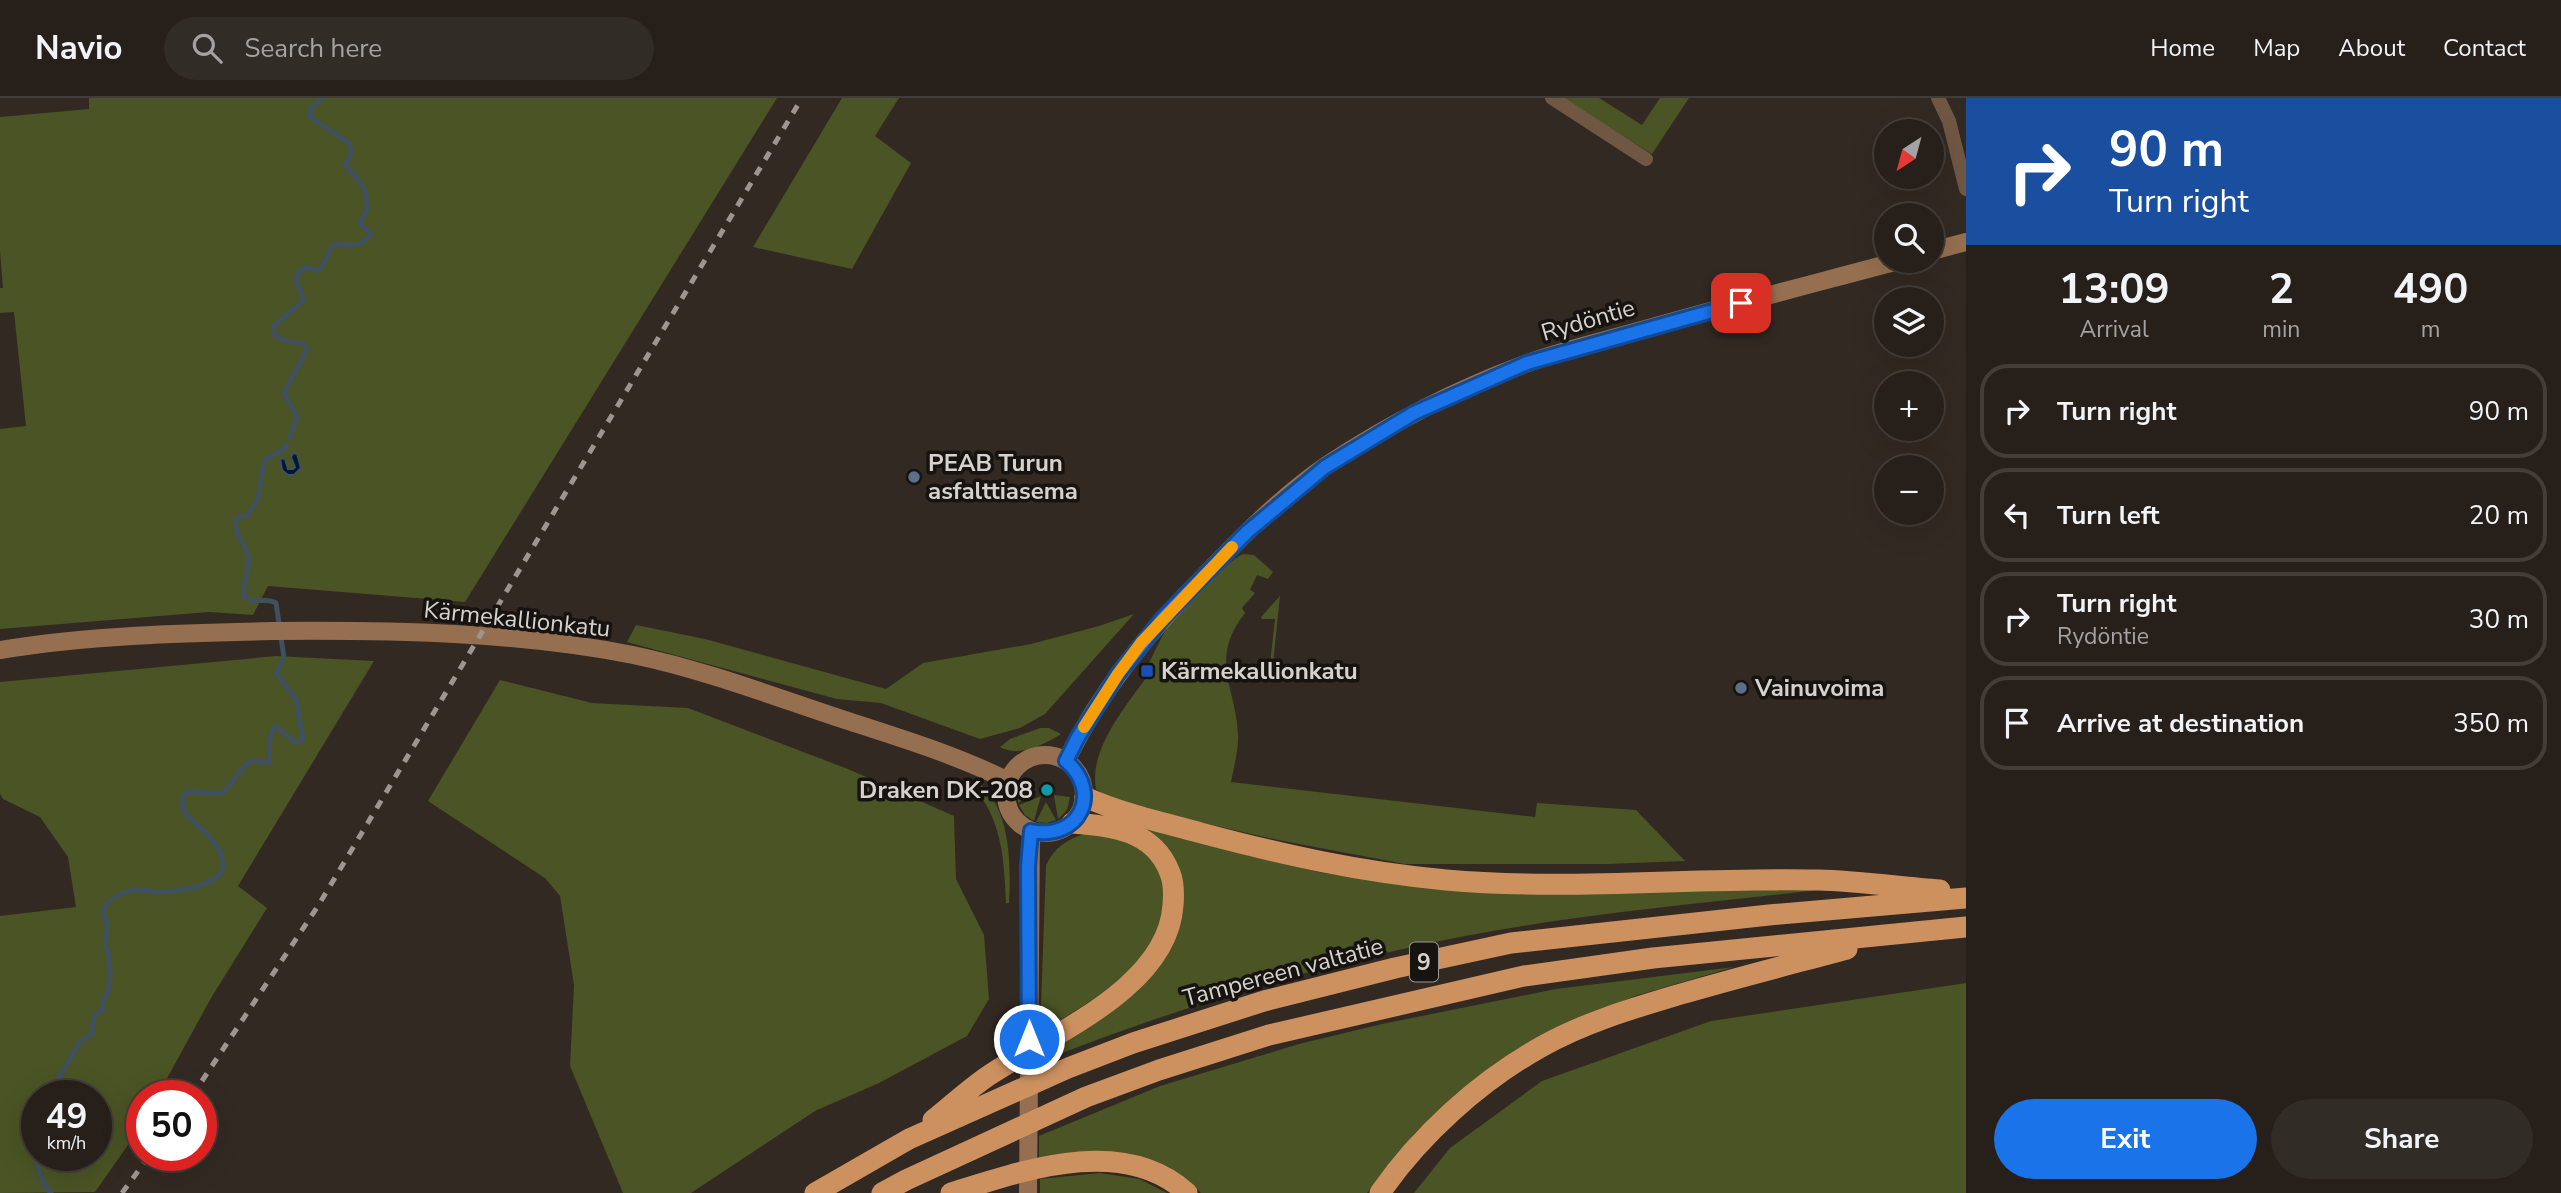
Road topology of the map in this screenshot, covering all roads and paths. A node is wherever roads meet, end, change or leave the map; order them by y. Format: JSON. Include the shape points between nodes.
{"nodes":[{"id":1,"x":1552,"y":98,"type":"edge"},
{"id":2,"x":1938,"y":98,"type":"edge"},
{"id":3,"x":1646,"y":159,"type":"dead end"},
{"id":4,"x":1966,"y":189,"type":"edge"},
{"id":5,"x":1966,"y":242,"type":"edge"},
{"id":6,"x":1944,"y":248,"type":"edge"},
{"id":7,"x":1874,"y":268,"type":"edge"},
{"id":8,"x":0,"y":650,"type":"edge"},
{"id":9,"x":1066,"y":761,"type":"junction"},
{"id":10,"x":1008,"y":781,"type":"junction"},
{"id":11,"x":1084,"y":797,"type":"junction"},
{"id":12,"x":1072,"y":823,"type":"junction"},
{"id":13,"x":1031,"y":831,"type":"junction"},
{"id":14,"x":1966,"y":895,"type":"edge"},
{"id":15,"x":1966,"y":928,"type":"edge"},
{"id":16,"x":1916,"y":932,"type":"junction"},
{"id":17,"x":909,"y":1139,"type":"junction"},
{"id":18,"x":815,"y":1193,"type":"edge"},
{"id":19,"x":882,"y":1193,"type":"edge"},
{"id":20,"x":951,"y":1193,"type":"edge"},
{"id":21,"x":1028,"y":1193,"type":"edge"},
{"id":22,"x":1187,"y":1193,"type":"edge"},
{"id":23,"x":1380,"y":1193,"type":"edge"}],
"edges":[{"from":1,"to":3,"type":"street"},
{"from":2,"to":4,"type":"street","via":[[1949,121]]},
{"from":5,"to":6,"type":"street"},
{"from":7,"to":9,"type":"street","name":"Rydöntie","via":[[1527,363],[1464,389],[1371,437],[1285,499],[1163,618],[1118,674]]},
{"from":8,"to":10,"type":"street","name":"Kärmekallionkatu","via":[[186,634],[344,631],[576,646],[683,667],[887,734]]},
{"from":9,"to":10,"type":"street","via":[[1050,755],[1030,758]]},
{"from":9,"to":11,"type":"street","via":[[1082,780]]},
{"from":10,"to":13,"type":"street","via":[[1008,806]]},
{"from":11,"to":12,"type":"street"},
{"from":11,"to":14,"type":"highway","via":[[1142,819],[1364,871],[1540,883],[1819,880]]},
{"from":12,"to":13,"type":"street","via":[[1056,832]]},
{"from":12,"to":17,"type":"highway","via":[[1109,826],[1136,835],[1164,861],[1173,881],[1173,909],[1160,948],[1109,1000],[989,1075]]},
{"from":13,"to":21,"type":"street"},
{"from":14,"to":17,"type":"highway","name":"Tampereen valtatie","number":"9","via":[[1511,943],[1395,968],[1264,1001],[1133,1042]]},
{"from":15,"to":16,"type":"highway","number":"9"},
{"from":16,"to":19,"type":"highway","number":"9","via":[[1524,976],[1269,1035],[1086,1097]]},
{"from":16,"to":23,"type":"highway","via":[[1700,989],[1568,1033],[1523,1058],[1452,1112],[1405,1158]]},
{"from":17,"to":18,"type":"highway","name":"Tampereen valtatie","number":"9"},
{"from":20,"to":22,"type":"highway","via":[[1042,1168],[1086,1162],[1122,1163],[1149,1170]]}]}
